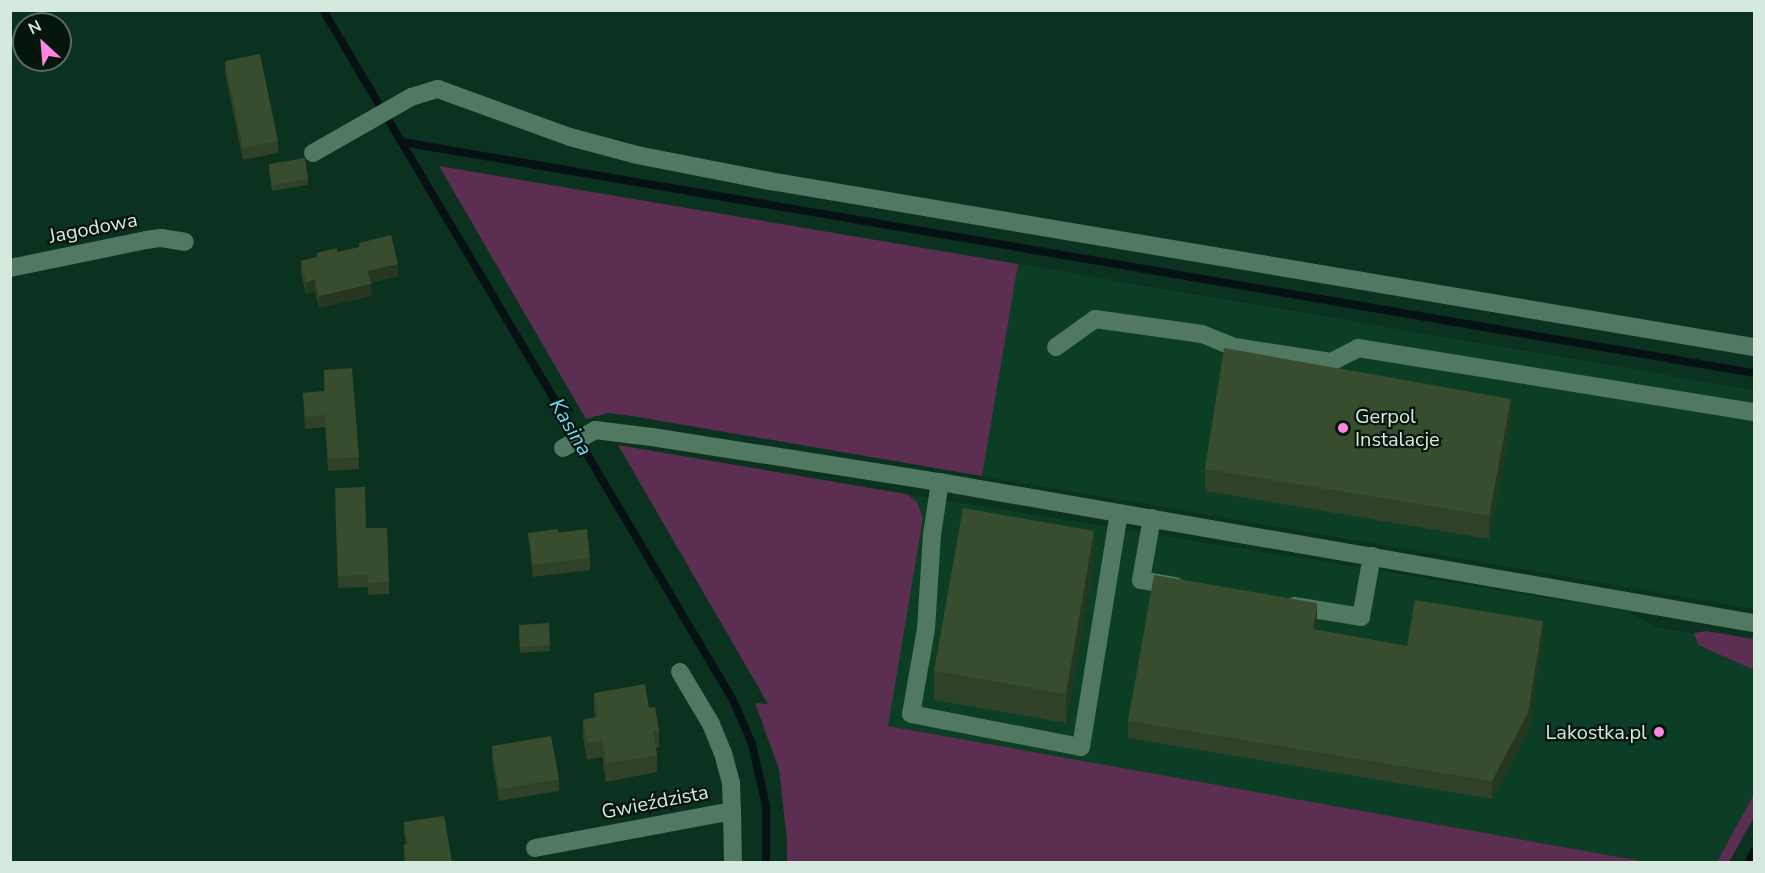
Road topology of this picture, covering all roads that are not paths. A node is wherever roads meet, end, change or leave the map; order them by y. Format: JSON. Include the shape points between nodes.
{"nodes":[{"id":1,"x":314,"y":153,"type":"dead end"},
{"id":2,"x":185,"y":242,"type":"dead end"},
{"id":3,"x":10,"y":268,"type":"edge"},
{"id":4,"x":1056,"y":347,"type":"dead end"},
{"id":5,"x":1755,"y":347,"type":"edge"},
{"id":6,"x":1755,"y":412,"type":"edge"},
{"id":7,"x":563,"y":448,"type":"dead end"},
{"id":8,"x":940,"y":482,"type":"junction"},
{"id":9,"x":1119,"y":513,"type":"junction"},
{"id":10,"x":1152,"y":518,"type":"junction"},
{"id":11,"x":1371,"y":556,"type":"junction"},
{"id":12,"x":1188,"y":588,"type":"edge"},
{"id":13,"x":1280,"y":604,"type":"edge"},
{"id":14,"x":1755,"y":623,"type":"edge"},
{"id":15,"x":680,"y":672,"type":"dead end"},
{"id":16,"x":732,"y":811,"type":"junction"},
{"id":17,"x":536,"y":848,"type":"dead end"},
{"id":18,"x":734,"y":862,"type":"edge"}],
"edges":[{"from":1,"to":5,"type":"street","via":[[396,105],[438,89],[570,137],[637,155],[770,181]]},
{"from":2,"to":3,"type":"street","name":"Jagodowa","via":[[146,240]]},
{"from":4,"to":6,"type":"street","via":[[1095,319],[1202,334],[1234,347],[1331,362],[1358,348]]},
{"from":7,"to":8,"type":"street","via":[[595,430]]},
{"from":8,"to":9,"type":"street"},
{"from":8,"to":9,"type":"street","via":[[932,534],[926,629],[911,714],[1081,747]]},
{"from":9,"to":10,"type":"street"},
{"from":10,"to":11,"type":"street"},
{"from":10,"to":12,"type":"street","via":[[1141,580]]},
{"from":11,"to":13,"type":"street","via":[[1361,617]]},
{"from":11,"to":14,"type":"street"},
{"from":15,"to":16,"type":"street","via":[[723,753],[731,783]]},
{"from":16,"to":17,"type":"street","name":"Gwieździsta"},
{"from":16,"to":18,"type":"street","name":"Gwieździsta"}]}
